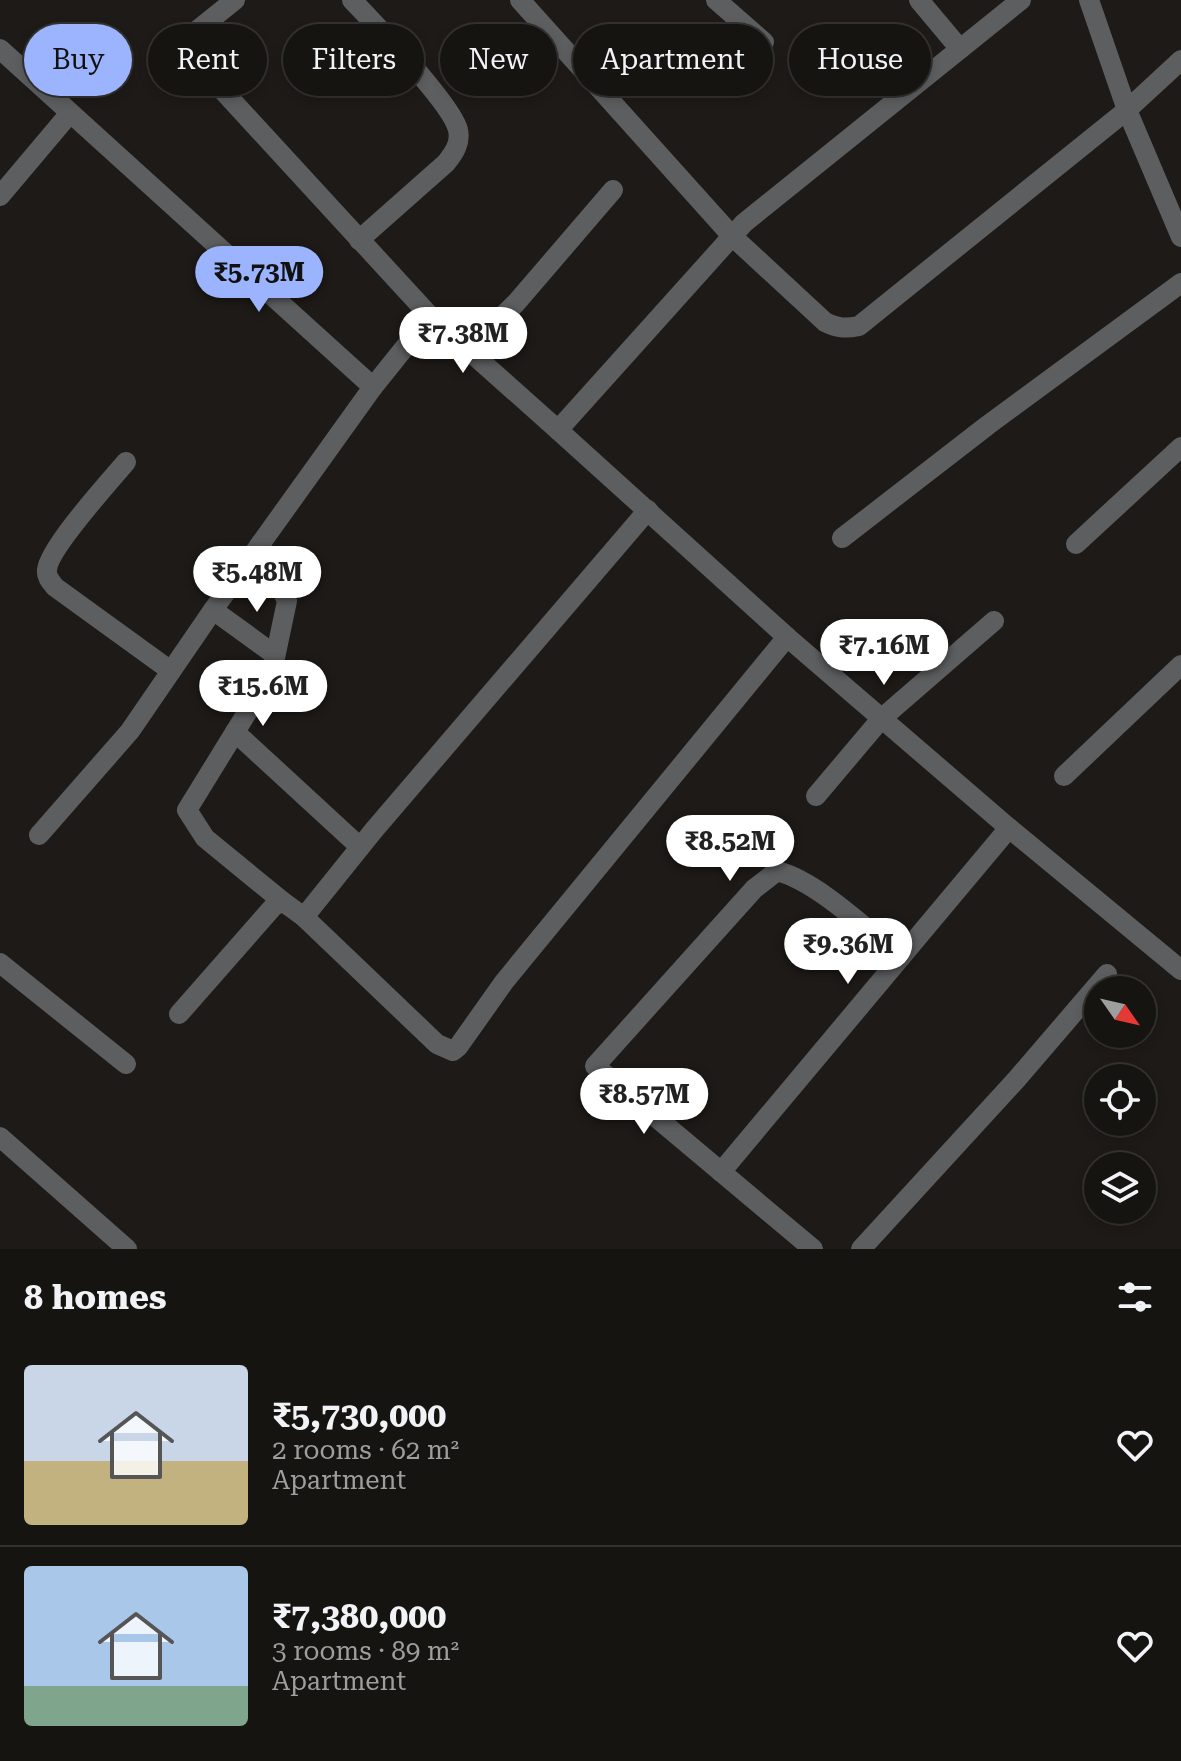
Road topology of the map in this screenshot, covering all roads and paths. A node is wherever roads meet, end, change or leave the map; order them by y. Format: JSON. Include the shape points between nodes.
{"nodes":[{"id":1,"x":235,"y":0,"type":"edge"},
{"id":2,"x":352,"y":0,"type":"edge"},
{"id":3,"x":520,"y":0,"type":"edge"},
{"id":4,"x":716,"y":0,"type":"edge"},
{"id":5,"x":919,"y":0,"type":"edge"},
{"id":6,"x":1021,"y":0,"type":"edge"},
{"id":7,"x":1089,"y":0,"type":"edge"},
{"id":8,"x":743,"y":24,"type":"edge"},
{"id":9,"x":0,"y":49,"type":"edge"},
{"id":10,"x":960,"y":49,"type":"junction"},
{"id":11,"x":1181,"y":60,"type":"edge"},
{"id":12,"x":1127,"y":110,"type":"junction"},
{"id":13,"x":70,"y":113,"type":"junction"},
{"id":14,"x":613,"y":190,"type":"dead end"},
{"id":15,"x":0,"y":196,"type":"edge"},
{"id":16,"x":1180,"y":232,"type":"edge"},
{"id":17,"x":732,"y":236,"type":"junction"},
{"id":18,"x":359,"y":240,"type":"junction"},
{"id":19,"x":1181,"y":283,"type":"edge"},
{"id":20,"x":430,"y":316,"type":"junction"},
{"id":21,"x":468,"y":350,"type":"junction"},
{"id":22,"x":373,"y":387,"type":"junction"},
{"id":23,"x":558,"y":430,"type":"junction"},
{"id":24,"x":1181,"y":447,"type":"edge"},
{"id":25,"x":126,"y":462,"type":"dead end"},
{"id":26,"x":648,"y":510,"type":"junction"},
{"id":27,"x":842,"y":538,"type":"dead end"},
{"id":28,"x":260,"y":544,"type":"junction"},
{"id":29,"x":1076,"y":544,"type":"dead end"},
{"id":30,"x":213,"y":610,"type":"junction"},
{"id":31,"x":994,"y":621,"type":"dead end"},
{"id":32,"x":787,"y":637,"type":"junction"},
{"id":33,"x":275,"y":655,"type":"junction"},
{"id":34,"x":1181,"y":665,"type":"edge"},
{"id":35,"x":171,"y":671,"type":"junction"},
{"id":36,"x":881,"y":719,"type":"junction"},
{"id":37,"x":235,"y":732,"type":"junction"},
{"id":38,"x":1064,"y":776,"type":"dead end"},
{"id":39,"x":816,"y":796,"type":"dead end"},
{"id":40,"x":1009,"y":828,"type":"junction"},
{"id":41,"x":39,"y":835,"type":"dead end"},
{"id":42,"x":360,"y":847,"type":"junction"},
{"id":43,"x":282,"y":901,"type":"junction"},
{"id":44,"x":304,"y":917,"type":"junction"},
{"id":45,"x":901,"y":957,"type":"junction"},
{"id":46,"x":0,"y":963,"type":"edge"},
{"id":47,"x":1181,"y":970,"type":"edge"},
{"id":48,"x":1107,"y":974,"type":"dead end"},
{"id":49,"x":179,"y":1014,"type":"dead end"},
{"id":50,"x":126,"y":1064,"type":"dead end"},
{"id":51,"x":0,"y":1137,"type":"edge"},
{"id":52,"x":721,"y":1172,"type":"junction"},
{"id":53,"x":127,"y":1249,"type":"edge"},
{"id":54,"x":813,"y":1249,"type":"edge"},
{"id":55,"x":861,"y":1249,"type":"edge"}],
"edges":[{"from":1,"to":18,"type":"street","via":[[180,44]]},
{"from":2,"to":18,"type":"street","via":[[443,103],[459,131],[455,152],[446,163]]},
{"from":3,"to":17,"type":"street"},
{"from":4,"to":8,"type":"street"},
{"from":5,"to":10,"type":"street"},
{"from":6,"to":10,"type":"street"},
{"from":7,"to":12,"type":"street"},
{"from":9,"to":13,"type":"street"},
{"from":10,"to":17,"type":"street"},
{"from":11,"to":12,"type":"street"},
{"from":12,"to":16,"type":"street"},
{"from":12,"to":17,"type":"street","via":[[859,326],[836,328],[825,322]]},
{"from":13,"to":15,"type":"street"},
{"from":13,"to":22,"type":"street"},
{"from":14,"to":21,"type":"street","via":[[516,303]]},
{"from":17,"to":23,"type":"street"},
{"from":18,"to":20,"type":"street"},
{"from":19,"to":27,"type":"street"},
{"from":20,"to":21,"type":"street"},
{"from":20,"to":22,"type":"street"},
{"from":21,"to":23,"type":"street"},
{"from":22,"to":28,"type":"street"},
{"from":23,"to":26,"type":"street"},
{"from":24,"to":29,"type":"street"},
{"from":25,"to":35,"type":"street","via":[[54,552],[46,571],[55,587]]},
{"from":26,"to":32,"type":"street"},
{"from":26,"to":42,"type":"street"},
{"from":28,"to":30,"type":"street"},
{"from":28,"to":33,"type":"street","via":[[287,601]]},
{"from":30,"to":33,"type":"street"},
{"from":30,"to":35,"type":"street"},
{"from":31,"to":36,"type":"street"},
{"from":32,"to":36,"type":"street"},
{"from":32,"to":44,"type":"street","via":[[453,1051],[437,1044]]},
{"from":33,"to":37,"type":"street","via":[[272,672]]},
{"from":34,"to":38,"type":"street"},
{"from":35,"to":41,"type":"street","via":[[130,731]]},
{"from":36,"to":39,"type":"street"},
{"from":36,"to":40,"type":"street"},
{"from":37,"to":42,"type":"street"},
{"from":37,"to":43,"type":"street","via":[[187,810],[205,838]]},
{"from":40,"to":45,"type":"street"},
{"from":40,"to":47,"type":"street"},
{"from":42,"to":44,"type":"street"},
{"from":43,"to":44,"type":"street"},
{"from":43,"to":49,"type":"street"},
{"from":45,"to":52,"type":"street"},
{"from":45,"to":52,"type":"street","via":[[812,887],[777,871],[754,889],[595,1066]]},
{"from":46,"to":50,"type":"street"},
{"from":48,"to":55,"type":"street"},
{"from":51,"to":53,"type":"street"},
{"from":52,"to":54,"type":"street"}]}
